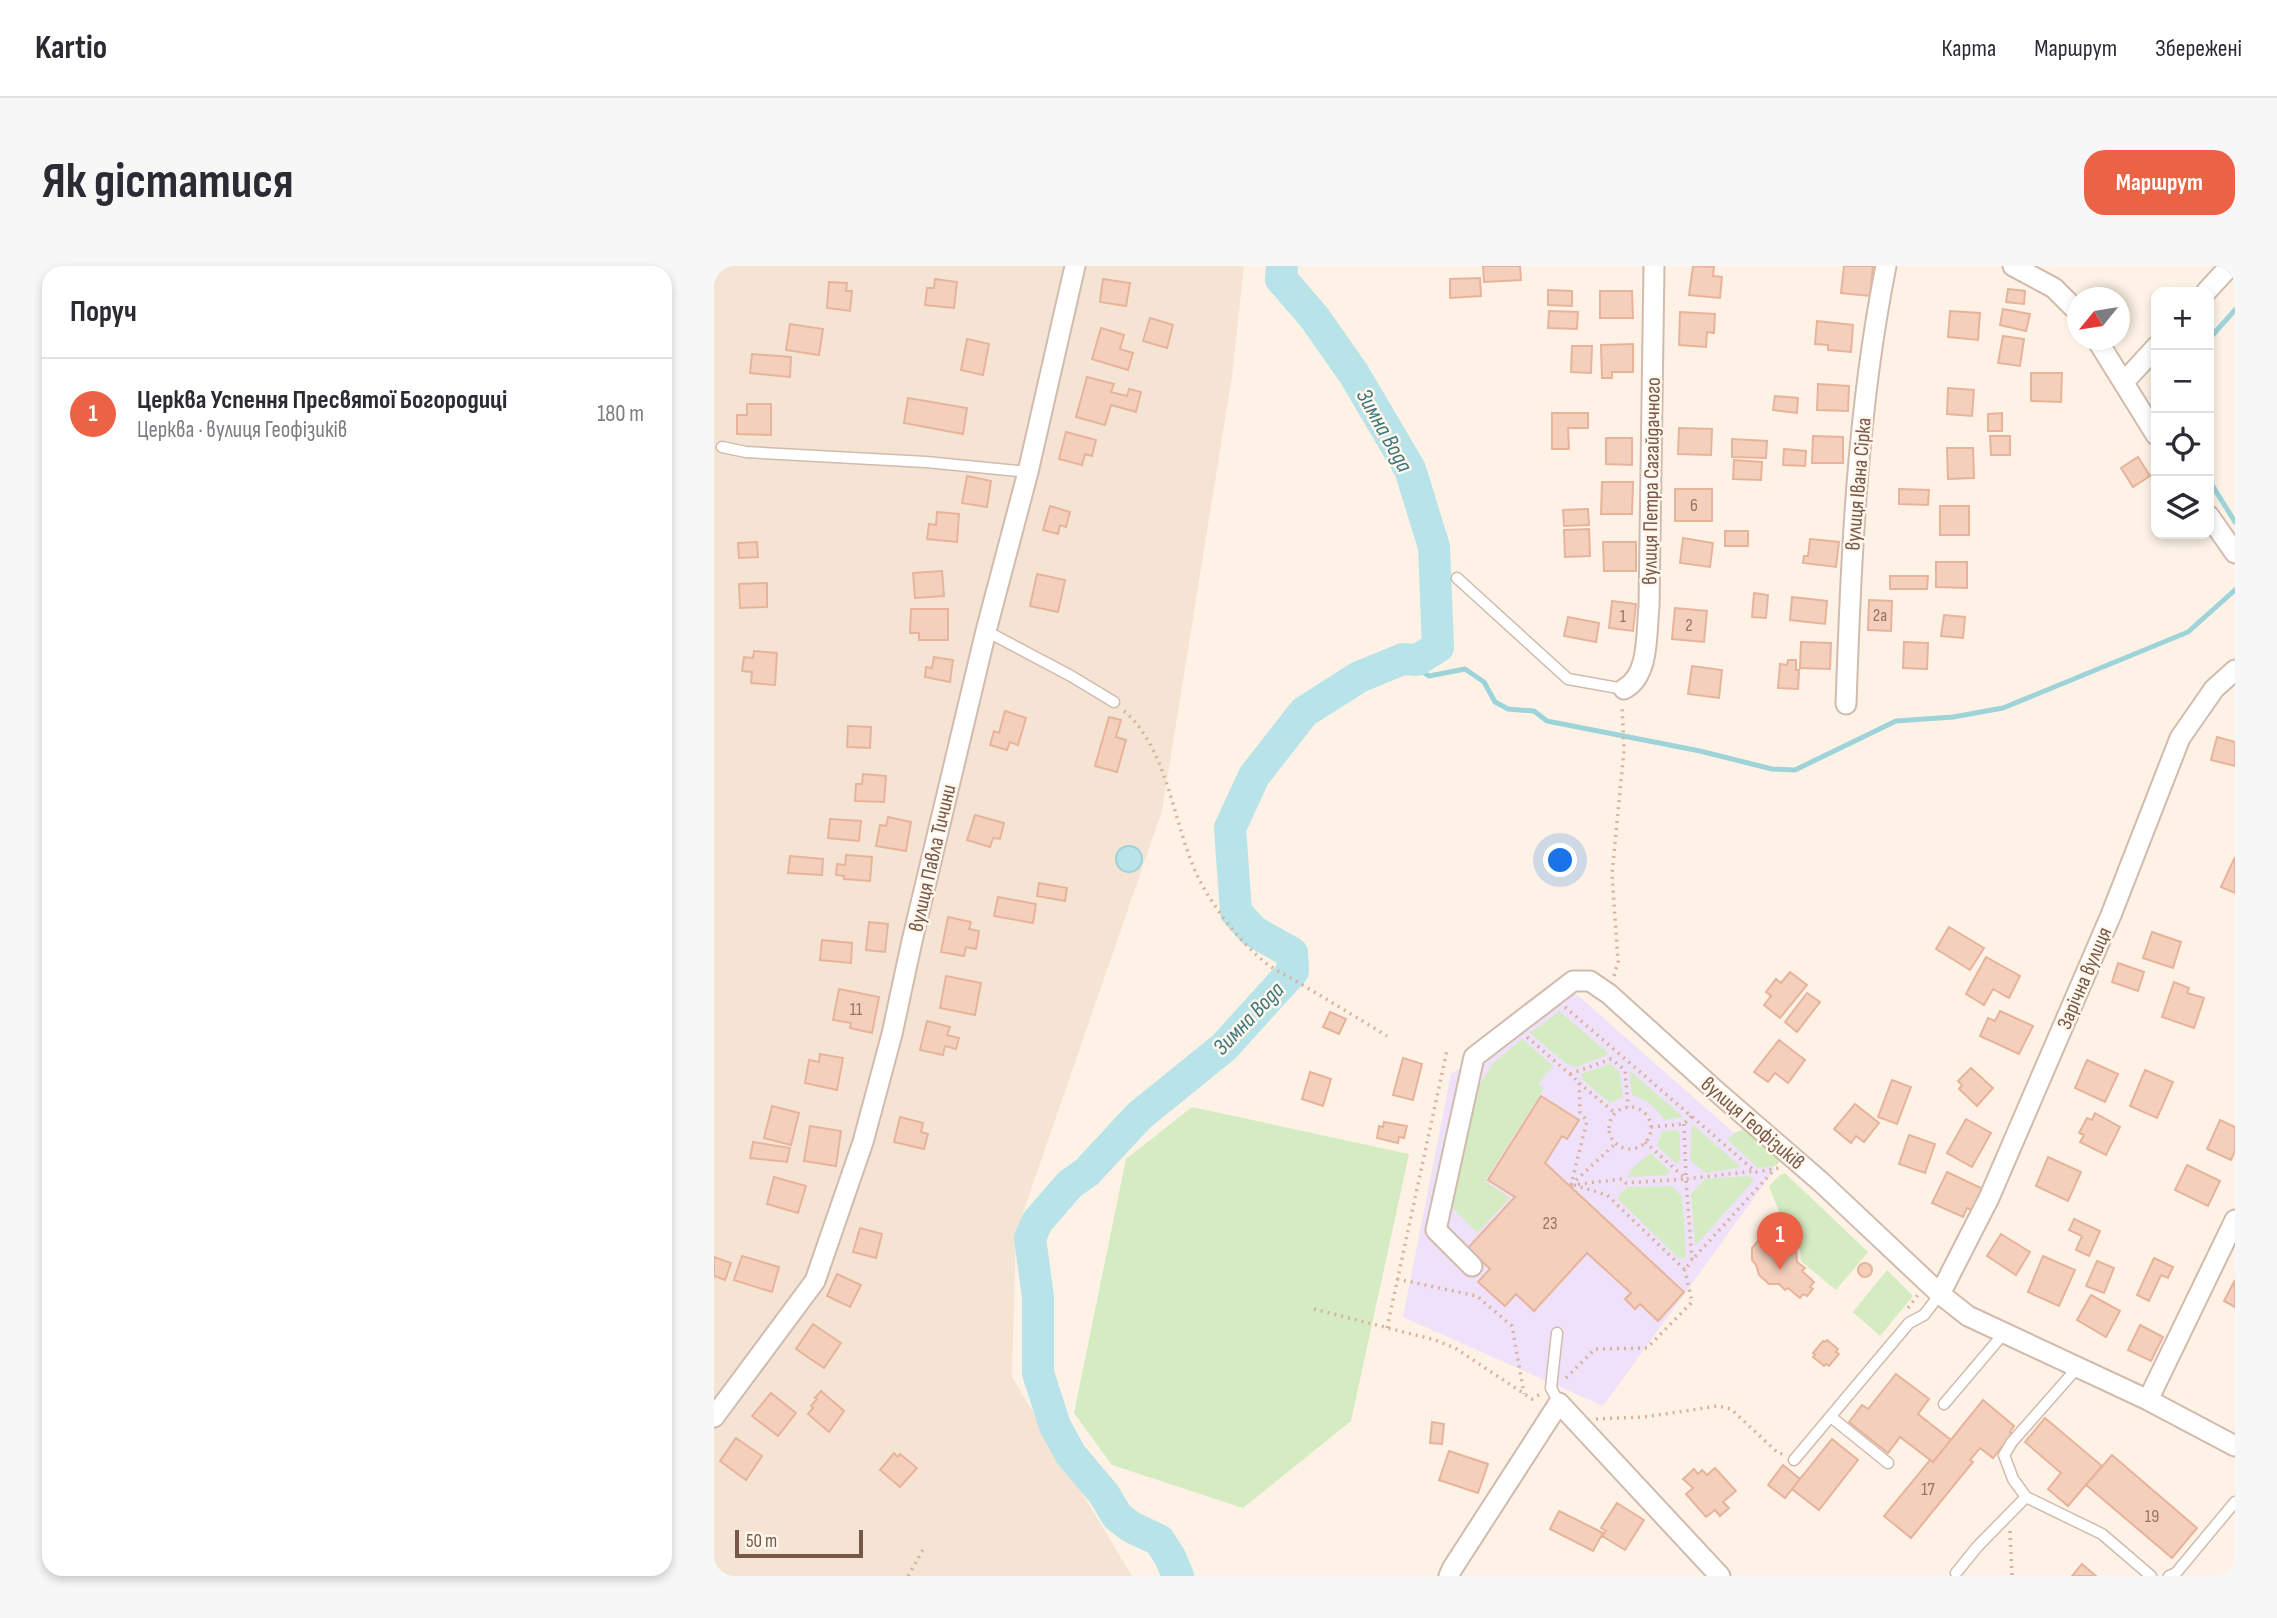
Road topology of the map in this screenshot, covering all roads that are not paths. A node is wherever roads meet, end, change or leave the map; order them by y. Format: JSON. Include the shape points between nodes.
{"nodes":[{"id":1,"x":1075,"y":266,"type":"edge"},
{"id":2,"x":1654,"y":266,"type":"edge"},
{"id":3,"x":1886,"y":266,"type":"edge"},
{"id":4,"x":2012,"y":266,"type":"edge"},
{"id":5,"x":2230,"y":266,"type":"edge"},
{"id":6,"x":2211,"y":287,"type":"edge"},
{"id":7,"x":2067,"y":302,"type":"edge"},
{"id":8,"x":2103,"y":350,"type":"edge"},
{"id":9,"x":2153,"y":350,"type":"edge"},
{"id":10,"x":2124,"y":382,"type":"junction"},
{"id":11,"x":2151,"y":427,"type":"edge"},
{"id":12,"x":722,"y":447,"type":"dead end"},
{"id":13,"x":1028,"y":472,"type":"junction"},
{"id":14,"x":2214,"y":523,"type":"edge"},
{"id":15,"x":2235,"y":554,"type":"edge"},
{"id":16,"x":1457,"y":578,"type":"dead end"},
{"id":17,"x":986,"y":631,"type":"junction"},
{"id":18,"x":2235,"y":670,"type":"edge"},
{"id":19,"x":1624,"y":688,"type":"joint"},
{"id":20,"x":1114,"y":702,"type":"road end"},
{"id":21,"x":1846,"y":704,"type":"dead end"},
{"id":22,"x":2235,"y":1220,"type":"edge"},
{"id":23,"x":1472,"y":1266,"type":"dead end"},
{"id":24,"x":1940,"y":1294,"type":"junction"},
{"id":25,"x":2005,"y":1332,"type":"junction"},
{"id":26,"x":1557,"y":1333,"type":"dead end"},
{"id":27,"x":2078,"y":1367,"type":"junction"},
{"id":28,"x":1557,"y":1392,"type":"junction"},
{"id":29,"x":2148,"y":1400,"type":"junction"},
{"id":30,"x":1944,"y":1404,"type":"dead end"},
{"id":31,"x":714,"y":1416,"type":"edge"},
{"id":32,"x":1831,"y":1417,"type":"junction"},
{"id":33,"x":2235,"y":1446,"type":"edge"},
{"id":34,"x":1791,"y":1455,"type":"road end"},
{"id":35,"x":1888,"y":1463,"type":"dead end"},
{"id":36,"x":2026,"y":1497,"type":"junction"},
{"id":37,"x":2235,"y":1503,"type":"edge"},
{"id":38,"x":1956,"y":1573,"type":"dead end"},
{"id":39,"x":1449,"y":1576,"type":"edge"},
{"id":40,"x":1720,"y":1576,"type":"edge"},
{"id":41,"x":2151,"y":1576,"type":"edge"},
{"id":42,"x":2169,"y":1576,"type":"edge"}],
"edges":[{"from":1,"to":13,"type":"street","name":"вулиця Павла Тичини"},
{"from":2,"to":19,"type":"street","name":"вулиця Петра Сагайдачного","via":[[1649,607],[1643,661],[1638,677]]},
{"from":3,"to":21,"type":"street","name":"вулиця Івана Сірка","via":[[1863,431]]},
{"from":4,"to":7,"type":"street","via":[[2054,288]]},
{"from":5,"to":6,"type":"street"},
{"from":8,"to":10,"type":"street"},
{"from":9,"to":10,"type":"street"},
{"from":10,"to":11,"type":"street"},
{"from":12,"to":13,"type":"lane"},
{"from":13,"to":17,"type":"street","name":"вулиця Павла Тичини"},
{"from":14,"to":15,"type":"street"},
{"from":16,"to":19,"type":"lane","via":[[1568,679]]},
{"from":17,"to":20,"type":"lane"},
{"from":17,"to":31,"type":"street","name":"вулиця Павла Тичини","via":[[892,1034],[863,1142],[820,1268],[815,1281]]},
{"from":18,"to":24,"type":"street","name":"Зарічна вулиця","via":[[2214,689],[2180,738],[2111,915],[2000,1174]]},
{"from":22,"to":29,"type":"street"},
{"from":23,"to":24,"type":"street","name":"вулиця Геофізиків","via":[[1436,1230],[1474,1057],[1573,981],[1590,981],[1821,1182]]},
{"from":24,"to":25,"type":"street","name":"вулиця Геофізиків","via":[[1968,1315]]},
{"from":24,"to":32,"type":"lane","via":[[1924,1315],[1909,1323]]},
{"from":25,"to":27,"type":"street","name":"вулиця Геофізиків"},
{"from":25,"to":30,"type":"lane"},
{"from":26,"to":28,"type":"lane"},
{"from":27,"to":29,"type":"street","name":"вулиця Геофізиків"},
{"from":27,"to":36,"type":"lane","via":[[2004,1455]]},
{"from":28,"to":39,"type":"street"},
{"from":28,"to":40,"type":"street"},
{"from":29,"to":33,"type":"street","name":"вулиця Геофізиків"},
{"from":32,"to":34,"type":"lane"},
{"from":32,"to":35,"type":"lane"},
{"from":36,"to":38,"type":"lane"},
{"from":36,"to":41,"type":"lane","via":[[2102,1534]]},
{"from":37,"to":42,"type":"lane"}]}
